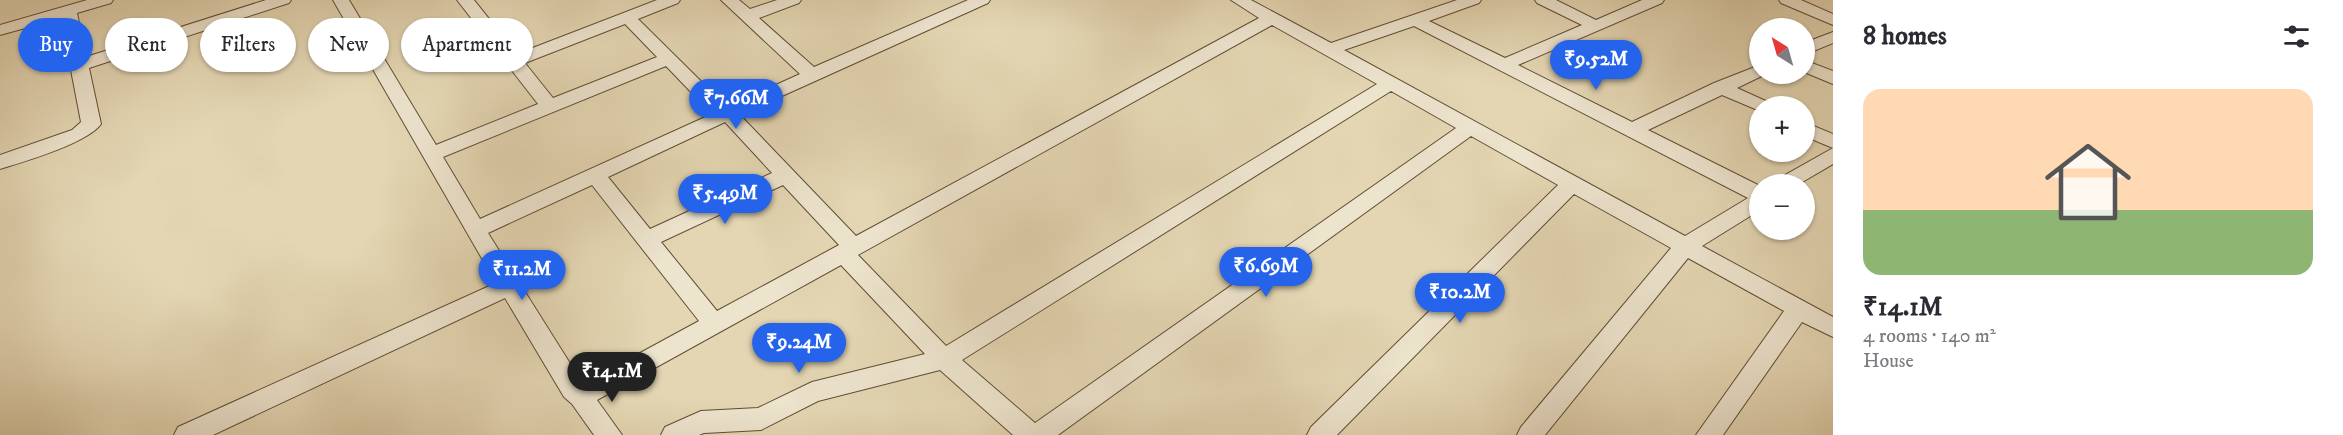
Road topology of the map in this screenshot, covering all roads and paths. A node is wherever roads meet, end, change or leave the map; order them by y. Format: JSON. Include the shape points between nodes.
{"nodes":[{"id":1,"x":105,"y":0,"type":"edge"},
{"id":2,"x":283,"y":0,"type":"edge"},
{"id":3,"x":341,"y":0,"type":"edge"},
{"id":4,"x":465,"y":0,"type":"edge"},
{"id":5,"x":672,"y":0,"type":"edge"},
{"id":6,"x":729,"y":0,"type":"edge"},
{"id":7,"x":793,"y":0,"type":"edge"},
{"id":8,"x":982,"y":0,"type":"edge"},
{"id":9,"x":1239,"y":0,"type":"edge"},
{"id":10,"x":1473,"y":0,"type":"edge"},
{"id":11,"x":1543,"y":0,"type":"edge"},
{"id":12,"x":1656,"y":0,"type":"edge"},
{"id":13,"x":1787,"y":0,"type":"edge"},
{"id":14,"x":68,"y":11,"type":"junction"},
{"id":15,"x":747,"y":16,"type":"junction"},
{"id":16,"x":627,"y":17,"type":"junction"},
{"id":17,"x":69,"y":18,"type":"edge"},
{"id":18,"x":479,"y":18,"type":"edge"},
{"id":19,"x":1272,"y":18,"type":"junction"},
{"id":20,"x":1415,"y":20,"type":"junction"},
{"id":21,"x":1833,"y":20,"type":"edge"},
{"id":22,"x":1595,"y":26,"type":"junction"},
{"id":23,"x":0,"y":30,"type":"edge"},
{"id":24,"x":1833,"y":37,"type":"edge"},
{"id":25,"x":1815,"y":45,"type":"edge"},
{"id":26,"x":1328,"y":50,"type":"junction"},
{"id":27,"x":533,"y":54,"type":"edge"},
{"id":28,"x":93,"y":60,"type":"edge"},
{"id":29,"x":668,"y":60,"type":"junction"},
{"id":30,"x":1504,"y":65,"type":"junction"},
{"id":31,"x":1815,"y":70,"type":"edge"},
{"id":32,"x":81,"y":72,"type":"edge"},
{"id":33,"x":523,"y":72,"type":"edge"},
{"id":34,"x":812,"y":75,"type":"junction"},
{"id":35,"x":1749,"y":75,"type":"edge"},
{"id":36,"x":1833,"y":78,"type":"edge"},
{"id":37,"x":1390,"y":84,"type":"junction"},
{"id":38,"x":1720,"y":87,"type":"junction"},
{"id":39,"x":1749,"y":100,"type":"edge"},
{"id":40,"x":550,"y":107,"type":"junction"},
{"id":41,"x":726,"y":115,"type":"junction"},
{"id":42,"x":1470,"y":128,"type":"junction"},
{"id":43,"x":1632,"y":130,"type":"junction"},
{"id":44,"x":1815,"y":133,"type":"edge"},
{"id":45,"x":1833,"y":142,"type":"edge"},
{"id":46,"x":432,"y":154,"type":"junction"},
{"id":47,"x":1833,"y":155,"type":"edge"},
{"id":48,"x":0,"y":162,"type":"edge"},
{"id":49,"x":1802,"y":174,"type":"edge"},
{"id":50,"x":595,"y":175,"type":"junction"},
{"id":51,"x":786,"y":175,"type":"junction"},
{"id":52,"x":1572,"y":184,"type":"junction"},
{"id":53,"x":1749,"y":189,"type":"edge"},
{"id":54,"x":1749,"y":207,"type":"edge"},
{"id":55,"x":477,"y":229,"type":"junction"},
{"id":56,"x":647,"y":240,"type":"junction"},
{"id":57,"x":1685,"y":246,"type":"junction"},
{"id":58,"x":848,"y":249,"type":"junction"},
{"id":59,"x":509,"y":286,"type":"junction"},
{"id":60,"x":1798,"y":309,"type":"junction"},
{"id":61,"x":713,"y":323,"type":"junction"},
{"id":62,"x":1831,"y":325,"type":"edge"},
{"id":63,"x":944,"y":359,"type":"junction"},
{"id":64,"x":581,"y":397,"type":"junction"},
{"id":65,"x":187,"y":435,"type":"edge"},
{"id":66,"x":609,"y":435,"type":"edge"},
{"id":67,"x":674,"y":435,"type":"edge"},
{"id":68,"x":1030,"y":435,"type":"edge"},
{"id":69,"x":1038,"y":435,"type":"edge"},
{"id":70,"x":1320,"y":435,"type":"edge"},
{"id":71,"x":1530,"y":435,"type":"edge"},
{"id":72,"x":1709,"y":435,"type":"edge"}],
"edges":[{"from":1,"to":14,"type":"street"},
{"from":2,"to":28,"type":"street"},
{"from":3,"to":46,"type":"street"},
{"from":4,"to":18,"type":"street"},
{"from":5,"to":16,"type":"street"},
{"from":6,"to":15,"type":"street"},
{"from":7,"to":15,"type":"street"},
{"from":8,"to":34,"type":"street"},
{"from":9,"to":19,"type":"street"},
{"from":10,"to":20,"type":"street"},
{"from":11,"to":22,"type":"street"},
{"from":12,"to":22,"type":"street"},
{"from":13,"to":21,"type":"street"},
{"from":14,"to":17,"type":"street"},
{"from":14,"to":23,"type":"street"},
{"from":15,"to":34,"type":"street"},
{"from":16,"to":27,"type":"street"},
{"from":16,"to":29,"type":"street"},
{"from":19,"to":26,"type":"street"},
{"from":19,"to":58,"type":"street"},
{"from":20,"to":26,"type":"street"},
{"from":20,"to":30,"type":"street"},
{"from":22,"to":30,"type":"street"},
{"from":24,"to":25,"type":"street"},
{"from":26,"to":37,"type":"street"},
{"from":29,"to":40,"type":"street"},
{"from":29,"to":41,"type":"street"},
{"from":30,"to":43,"type":"street"},
{"from":31,"to":36,"type":"street"},
{"from":32,"to":48,"type":"street","via":[[91,124],[87,129]]},
{"from":33,"to":40,"type":"street"},
{"from":34,"to":41,"type":"street"},
{"from":35,"to":38,"type":"street"},
{"from":37,"to":42,"type":"street"},
{"from":37,"to":63,"type":"street"},
{"from":38,"to":39,"type":"street"},
{"from":38,"to":43,"type":"street"},
{"from":40,"to":46,"type":"street"},
{"from":41,"to":50,"type":"street"},
{"from":41,"to":51,"type":"street"},
{"from":42,"to":52,"type":"street"},
{"from":42,"to":69,"type":"street"},
{"from":43,"to":53,"type":"street"},
{"from":44,"to":45,"type":"street"},
{"from":46,"to":55,"type":"street"},
{"from":47,"to":49,"type":"street"},
{"from":50,"to":55,"type":"street"},
{"from":50,"to":56,"type":"street"},
{"from":51,"to":56,"type":"street"},
{"from":51,"to":58,"type":"street"},
{"from":52,"to":57,"type":"street"},
{"from":52,"to":70,"type":"street"},
{"from":54,"to":57,"type":"street"},
{"from":55,"to":59,"type":"street"},
{"from":56,"to":61,"type":"street"},
{"from":57,"to":60,"type":"street"},
{"from":57,"to":71,"type":"street"},
{"from":58,"to":61,"type":"street"},
{"from":58,"to":63,"type":"street"},
{"from":59,"to":64,"type":"street"},
{"from":59,"to":65,"type":"street"},
{"from":60,"to":62,"type":"street"},
{"from":60,"to":72,"type":"street"},
{"from":61,"to":64,"type":"street"},
{"from":63,"to":67,"type":"street","via":[[812,392],[761,419],[701,422]]},
{"from":63,"to":68,"type":"street"},
{"from":64,"to":66,"type":"street"}]}
